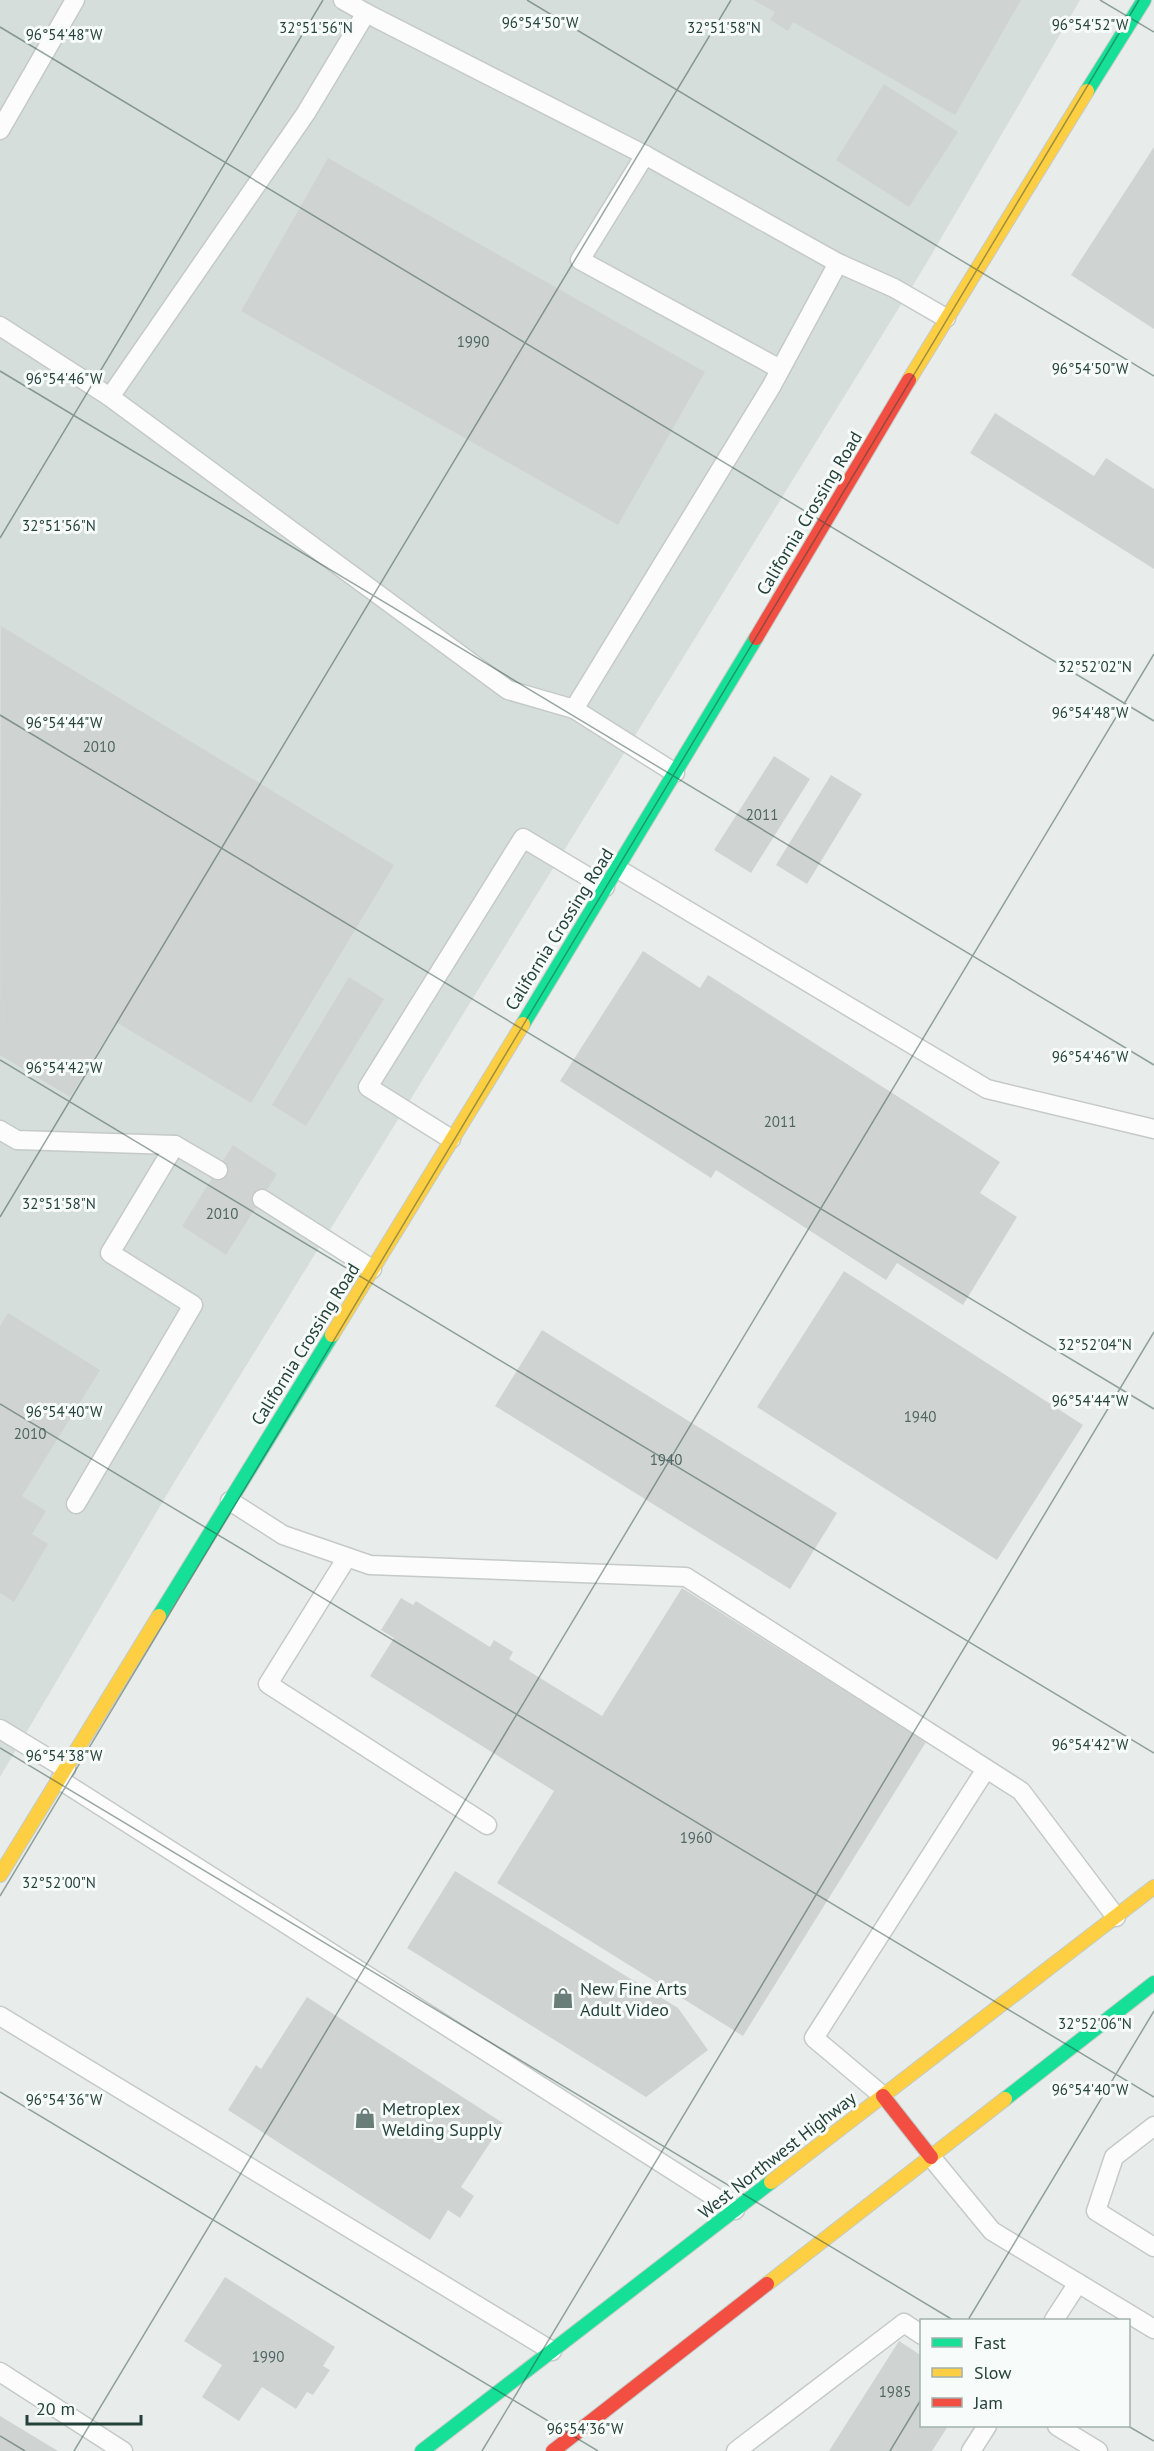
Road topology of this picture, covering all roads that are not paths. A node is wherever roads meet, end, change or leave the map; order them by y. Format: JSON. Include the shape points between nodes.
{"nodes":[{"id":1,"x":75,"y":0,"type":"edge"},
{"id":2,"x":343,"y":0,"type":"edge"},
{"id":3,"x":1144,"y":0,"type":"edge"},
{"id":4,"x":366,"y":13,"type":"junction"},
{"id":5,"x":0,"y":130,"type":"edge"},
{"id":6,"x":645,"y":155,"type":"junction"},
{"id":7,"x":838,"y":263,"type":"junction"},
{"id":8,"x":946,"y":318,"type":"junction"},
{"id":9,"x":1,"y":330,"type":"edge"},
{"id":10,"x":780,"y":369,"type":"junction"},
{"id":11,"x":110,"y":397,"type":"junction"},
{"id":12,"x":574,"y":709,"type":"junction"},
{"id":13,"x":675,"y":773,"type":"junction"},
{"id":14,"x":618,"y":869,"type":"junction"},
{"id":15,"x":605,"y":887,"type":"junction"},
{"id":16,"x":1154,"y":1129,"type":"edge"},
{"id":17,"x":0,"y":1130,"type":"edge"},
{"id":18,"x":451,"y":1139,"type":"junction"},
{"id":19,"x":175,"y":1145,"type":"junction"},
{"id":20,"x":218,"y":1170,"type":"dead end"},
{"id":21,"x":262,"y":1199,"type":"dead end"},
{"id":22,"x":372,"y":1269,"type":"junction"},
{"id":23,"x":230,"y":1502,"type":"junction"},
{"id":24,"x":76,"y":1504,"type":"dead end"},
{"id":25,"x":346,"y":1559,"type":"junction"},
{"id":26,"x":0,"y":1729,"type":"edge"},
{"id":27,"x":986,"y":1769,"type":"junction"},
{"id":28,"x":63,"y":1775,"type":"junction"},
{"id":29,"x":487,"y":1825,"type":"dead end"},
{"id":30,"x":0,"y":1875,"type":"edge"},
{"id":31,"x":1154,"y":1887,"type":"edge"},
{"id":32,"x":1116,"y":1917,"type":"junction"},
{"id":33,"x":1154,"y":1983,"type":"edge"},
{"id":34,"x":0,"y":2016,"type":"edge"},
{"id":35,"x":883,"y":2096,"type":"junction"},
{"id":36,"x":1154,"y":2126,"type":"edge"},
{"id":37,"x":932,"y":2157,"type":"junction"},
{"id":38,"x":735,"y":2210,"type":"junction"},
{"id":39,"x":1154,"y":2247,"type":"edge"},
{"id":40,"x":1078,"y":2283,"type":"junction"},
{"id":41,"x":1055,"y":2319,"type":"edge"},
{"id":42,"x":1154,"y":2329,"type":"edge"},
{"id":43,"x":920,"y":2335,"type":"edge"},
{"id":44,"x":552,"y":2351,"type":"junction"},
{"id":45,"x":0,"y":2373,"type":"edge"},
{"id":46,"x":986,"y":2427,"type":"edge"},
{"id":47,"x":1059,"y":2427,"type":"edge"},
{"id":48,"x":738,"y":2450,"type":"edge"},
{"id":49,"x":123,"y":2451,"type":"edge"},
{"id":50,"x":423,"y":2451,"type":"edge"},
{"id":51,"x":553,"y":2451,"type":"edge"},
{"id":52,"x":971,"y":2451,"type":"edge"},
{"id":53,"x":1098,"y":2451,"type":"edge"}],
"edges":[{"from":1,"to":5,"type":"lane"},
{"from":2,"to":4,"type":"lane"},
{"from":3,"to":8,"type":"street","name":"California Crossing Road"},
{"from":4,"to":6,"type":"lane"},
{"from":4,"to":11,"type":"lane","via":[[306,113]]},
{"from":6,"to":7,"type":"lane"},
{"from":6,"to":10,"type":"lane","via":[[580,260]]},
{"from":7,"to":8,"type":"lane","via":[[894,288]]},
{"from":7,"to":10,"type":"lane"},
{"from":8,"to":13,"type":"street","name":"California Crossing Road"},
{"from":9,"to":11,"type":"lane"},
{"from":10,"to":12,"type":"lane"},
{"from":11,"to":12,"type":"lane","via":[[508,690]]},
{"from":12,"to":13,"type":"lane"},
{"from":13,"to":14,"type":"street","name":"California Crossing Road"},
{"from":14,"to":15,"type":"street","name":"California Crossing Road"},
{"from":14,"to":16,"type":"lane","via":[[987,1089]]},
{"from":15,"to":18,"type":"street","name":"California Crossing Road"},
{"from":15,"to":18,"type":"lane","via":[[523,838],[368,1087]]},
{"from":17,"to":19,"type":"lane","via":[[17,1140]]},
{"from":18,"to":22,"type":"street","name":"California Crossing Road"},
{"from":19,"to":20,"type":"lane"},
{"from":19,"to":24,"type":"lane","via":[[110,1253],[193,1305]]},
{"from":21,"to":22,"type":"lane"},
{"from":22,"to":23,"type":"street","name":"California Crossing Road"},
{"from":23,"to":25,"type":"lane","via":[[283,1535]]},
{"from":23,"to":28,"type":"street","name":"California Crossing Road"},
{"from":25,"to":27,"type":"lane","via":[[370,1565],[686,1578]]},
{"from":25,"to":29,"type":"lane","via":[[268,1684]]},
{"from":26,"to":28,"type":"lane"},
{"from":27,"to":32,"type":"lane","via":[[1021,1791]]},
{"from":27,"to":35,"type":"lane","via":[[814,2038]]},
{"from":28,"to":30,"type":"street","name":"California Crossing Road"},
{"from":28,"to":38,"type":"lane"},
{"from":31,"to":32,"type":"street","name":"West Northwest Highway"},
{"from":32,"to":35,"type":"street","name":"West Northwest Highway"},
{"from":33,"to":37,"type":"street"},
{"from":34,"to":44,"type":"lane"},
{"from":35,"to":37,"type":"street"},
{"from":35,"to":38,"type":"street","name":"West Northwest Highway"},
{"from":36,"to":39,"type":"lane","via":[[1114,2157],[1096,2211]]},
{"from":37,"to":40,"type":"lane","via":[[992,2231]]},
{"from":37,"to":51,"type":"street"},
{"from":38,"to":44,"type":"street","name":"West Northwest Highway"},
{"from":40,"to":41,"type":"lane"},
{"from":40,"to":42,"type":"lane"},
{"from":43,"to":48,"type":"lane","via":[[904,2323]]},
{"from":44,"to":50,"type":"street","name":"West Northwest Highway"},
{"from":45,"to":49,"type":"lane"},
{"from":46,"to":52,"type":"lane"},
{"from":47,"to":53,"type":"lane"}]}
